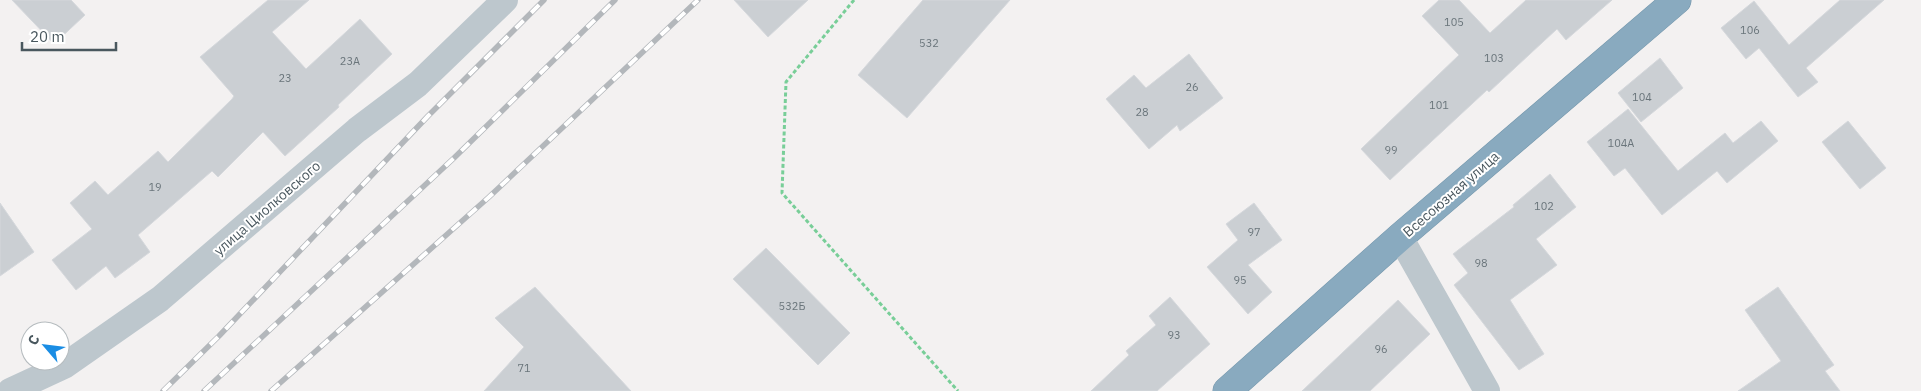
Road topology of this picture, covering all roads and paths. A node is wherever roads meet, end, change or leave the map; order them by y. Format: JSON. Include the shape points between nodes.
{"nodes":[{"id":1,"x":505,"y":0,"type":"edge"},
{"id":2,"x":854,"y":0,"type":"edge"},
{"id":3,"x":1677,"y":0,"type":"edge"},
{"id":4,"x":1400,"y":237,"type":"junction"},
{"id":5,"x":10,"y":391,"type":"edge"},
{"id":6,"x":958,"y":391,"type":"edge"},
{"id":7,"x":1228,"y":391,"type":"edge"},
{"id":8,"x":1487,"y":391,"type":"edge"}],
"edges":[{"from":1,"to":5,"type":"street","name":"улица Циолковского","via":[[418,84],[357,130],[160,300],[64,366]]},
{"from":2,"to":6,"type":"path","via":[[786,82],[782,193]]},
{"from":3,"to":4,"type":"highway","name":"Всесоюзная улица"},
{"from":4,"to":7,"type":"highway","name":"Всесоюзная улица"},
{"from":4,"to":8,"type":"street"}]}
